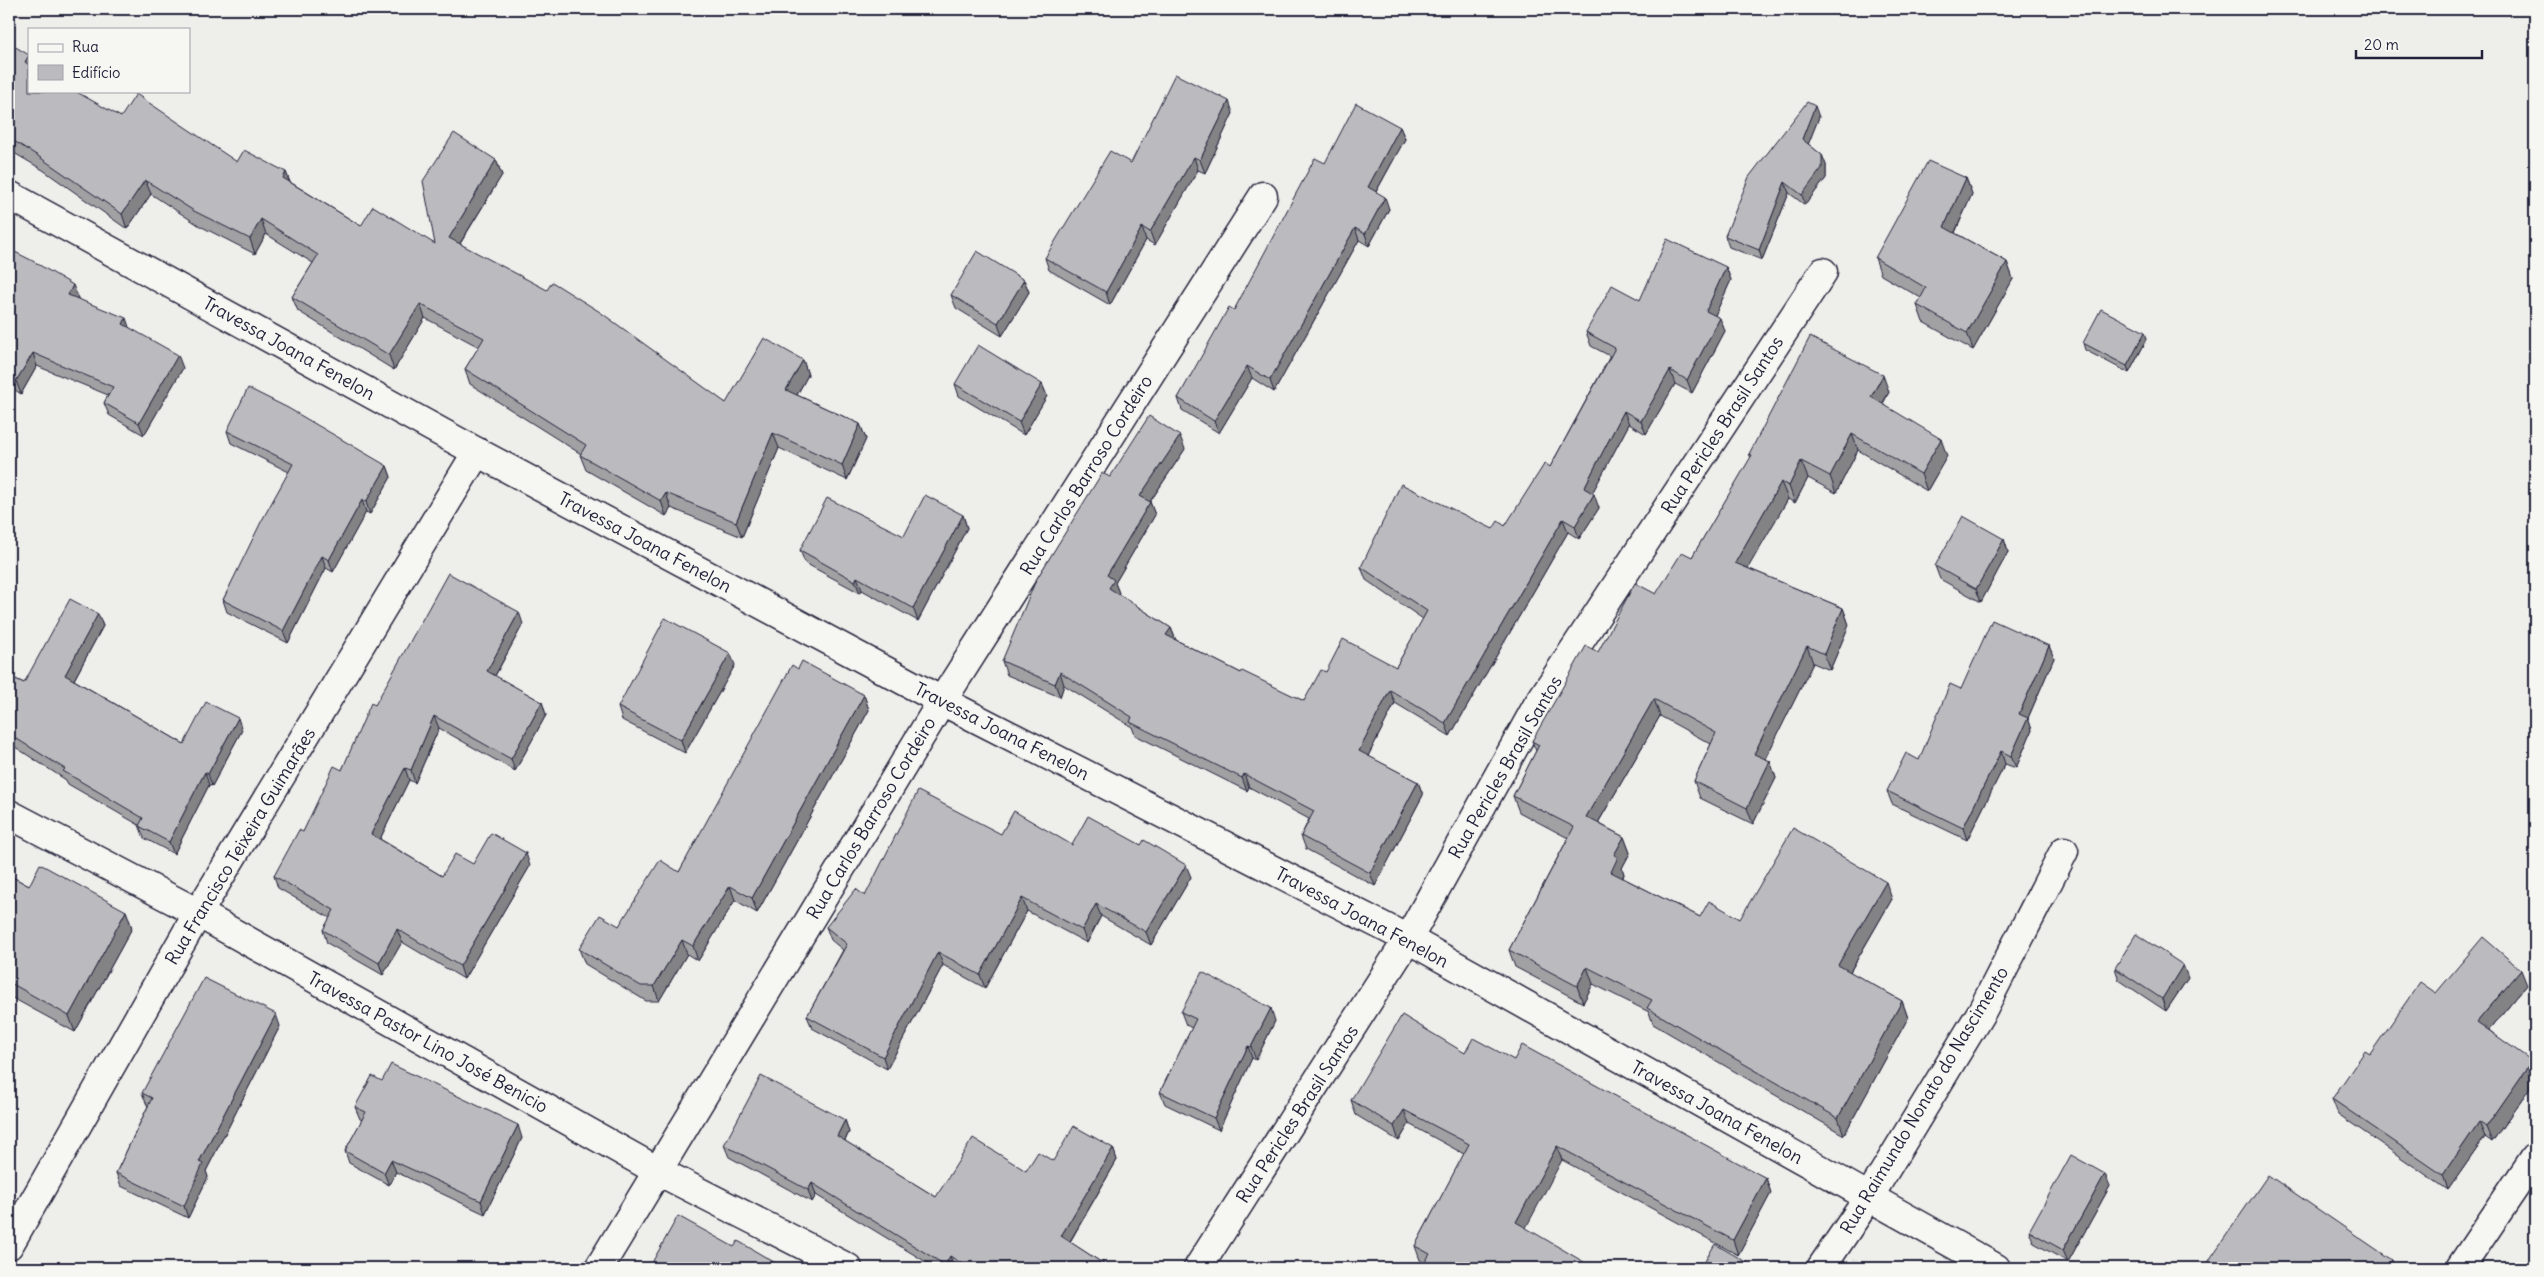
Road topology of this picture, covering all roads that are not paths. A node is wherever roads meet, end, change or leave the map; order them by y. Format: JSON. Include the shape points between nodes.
{"nodes":[{"id":1,"x":9,"y":195,"type":"edge"},
{"id":2,"x":1263,"y":196,"type":"dead end"},
{"id":3,"x":1823,"y":272,"type":"dead end"},
{"id":4,"x":477,"y":452,"type":"junction"},
{"id":5,"x":942,"y":701,"type":"junction"},
{"id":6,"x":9,"y":814,"type":"edge"},
{"id":7,"x":2064,"y":850,"type":"dead end"},
{"id":8,"x":198,"y":913,"type":"junction"},
{"id":9,"x":1408,"y":939,"type":"junction"},
{"id":10,"x":2535,"y":1157,"type":"edge"},
{"id":11,"x":658,"y":1171,"type":"junction"},
{"id":12,"x":1869,"y":1197,"type":"junction"},
{"id":13,"x":9,"y":1245,"type":"edge"},
{"id":14,"x":600,"y":1268,"type":"edge"},
{"id":15,"x":848,"y":1268,"type":"edge"},
{"id":16,"x":1198,"y":1268,"type":"edge"},
{"id":17,"x":1821,"y":1268,"type":"edge"},
{"id":18,"x":1996,"y":1268,"type":"edge"},
{"id":19,"x":2460,"y":1268,"type":"edge"}],
"edges":[{"from":1,"to":4,"type":"street","name":"Travessa Joana Fenelon"},
{"from":2,"to":5,"type":"street","name":"Rua Carlos Barroso Cordeiro"},
{"from":3,"to":9,"type":"street","name":"Rua Pericles Brasil Santos","via":[[1537,706]]},
{"from":4,"to":5,"type":"street","name":"Travessa Joana Fenelon"},
{"from":4,"to":8,"type":"street","name":"Rua Francisco Teixeira Guimarães"},
{"from":5,"to":9,"type":"street","name":"Travessa Joana Fenelon"},
{"from":5,"to":11,"type":"street","name":"Rua Carlos Barroso Cordeiro"},
{"from":6,"to":8,"type":"street","name":"Travessa Pastor Lino José Benicio"},
{"from":7,"to":12,"type":"street","name":"Rua Raimundo Nonato do Nascimento","via":[[1982,1011]]},
{"from":8,"to":11,"type":"street","name":"Travessa Pastor Lino José Benicio"},
{"from":8,"to":13,"type":"street","name":"Rua Francisco Teixeira Guimarães"},
{"from":9,"to":12,"type":"street","name":"Travessa Joana Fenelon"},
{"from":9,"to":16,"type":"street","name":"Rua Pericles Brasil Santos"},
{"from":10,"to":19,"type":"street"},
{"from":11,"to":14,"type":"street","name":"Rua Carlos Barroso Cordeiro"},
{"from":11,"to":15,"type":"street","name":"Travessa Pastor Lino José Benicio"},
{"from":12,"to":17,"type":"street","name":"Rua Raimundo Nonato do Nascimento"},
{"from":12,"to":18,"type":"street","name":"Travessa Joana Fenelon"}]}
